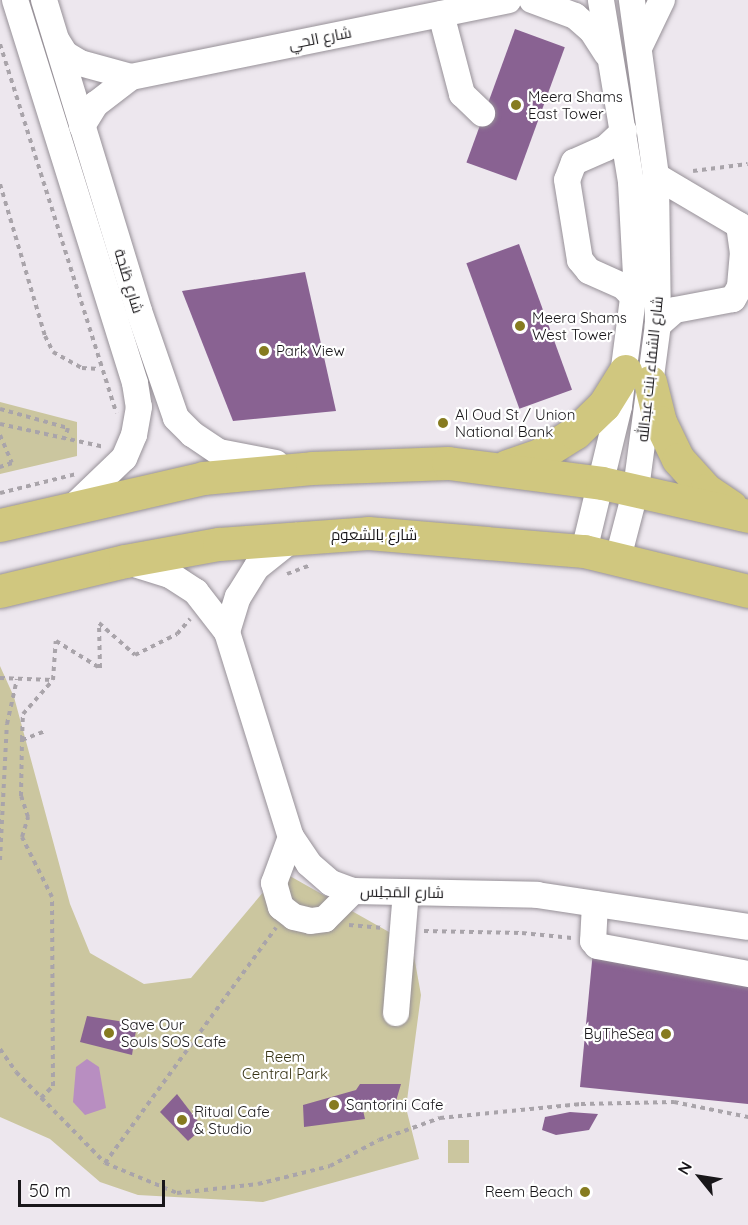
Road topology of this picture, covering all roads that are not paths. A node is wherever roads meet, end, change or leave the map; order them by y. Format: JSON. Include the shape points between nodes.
{"nodes":[{"id":1,"x":15,"y":0,"type":"edge"},
{"id":2,"x":44,"y":0,"type":"edge"},
{"id":3,"x":508,"y":0,"type":"edge"},
{"id":4,"x":532,"y":0,"type":"edge"},
{"id":5,"x":601,"y":0,"type":"edge"},
{"id":6,"x":632,"y":0,"type":"edge"},
{"id":7,"x":662,"y":0,"type":"edge"},
{"id":8,"x":441,"y":14,"type":"junction"},
{"id":9,"x":57,"y":40,"type":"junction"},
{"id":10,"x":638,"y":49,"type":"junction"},
{"id":11,"x":613,"y":68,"type":"junction"},
{"id":12,"x":131,"y":77,"type":"junction"},
{"id":13,"x":482,"y":112,"type":"dead end"},
{"id":14,"x":82,"y":126,"type":"junction"},
{"id":15,"x":624,"y":131,"type":"junction"},
{"id":16,"x":656,"y":176,"type":"junction"},
{"id":17,"x":634,"y":298,"type":"junction"},
{"id":18,"x":658,"y":325,"type":"junction"},
{"id":19,"x":638,"y":376,"type":"junction"},
{"id":20,"x":312,"y":468,"type":"junction"},
{"id":21,"x":503,"y":468,"type":"junction"},
{"id":22,"x":602,"y":483,"type":"junction"},
{"id":23,"x":111,"y":487,"type":"junction"},
{"id":24,"x":636,"y":489,"type":"junction"},
{"id":25,"x":744,"y":514,"type":"edge"},
{"id":26,"x":0,"y":525,"type":"edge"},
{"id":27,"x":296,"y":536,"type":"junction"},
{"id":28,"x":584,"y":551,"type":"junction"},
{"id":29,"x":618,"y":558,"type":"junction"},
{"id":30,"x":125,"y":561,"type":"junction"},
{"id":31,"x":0,"y":591,"type":"edge"},
{"id":32,"x":748,"y":591,"type":"edge"},
{"id":33,"x":227,"y":632,"type":"junction"},
{"id":34,"x":291,"y":837,"type":"junction"},
{"id":35,"x":353,"y":891,"type":"junction"},
{"id":36,"x":406,"y":892,"type":"junction"},
{"id":37,"x":595,"y":904,"type":"junction"},
{"id":38,"x":748,"y":927,"type":"edge"},
{"id":39,"x":748,"y":974,"type":"edge"},
{"id":40,"x":396,"y":1013,"type":"dead end"}],
"edges":[{"from":1,"to":23,"type":"street","name":"شارع طَنجة","via":[[135,383],[139,407],[134,435]]},
{"from":2,"to":9,"type":"street","name":"شارع طَنجة"},
{"from":3,"to":8,"type":"street","name":"شارع الحي"},
{"from":4,"to":11,"type":"street","via":[[575,16],[605,48]]},
{"from":5,"to":11,"type":"street","name":"شارع الشفاء بنت عبدالله"},
{"from":6,"to":10,"type":"street","name":"شارع الشفاء بنت عبدالله"},
{"from":7,"to":10,"type":"street"},
{"from":8,"to":12,"type":"street","name":"شارع الحي"},
{"from":8,"to":13,"type":"street","via":[[462,94]]},
{"from":9,"to":12,"type":"street","name":"شارع الحي","via":[[65,54],[80,63]]},
{"from":9,"to":14,"type":"street","name":"شارع طَنجة"},
{"from":10,"to":16,"type":"street","name":"شارع الشفاء بنت عبدالله"},
{"from":11,"to":15,"type":"street","name":"شارع الشفاء بنت عبدالله"},
{"from":12,"to":14,"type":"street","name":"شارع الحي","via":[[96,104]]},
{"from":14,"to":20,"type":"street","name":"شارع طَنجة","via":[[176,418],[219,452]]},
{"from":15,"to":17,"type":"street","name":"شارع الشفاء بنت عبدالله","via":[[635,225]]},
{"from":15,"to":17,"type":"street","via":[[606,148],[574,162],[567,180],[580,260],[589,271],[623,286]]},
{"from":16,"to":18,"type":"street","name":"شارع الشفاء بنت عبدالله","via":[[660,226]]},
{"from":16,"to":18,"type":"street","via":[[739,225],[743,252],[740,286],[733,299],[675,310]]},
{"from":17,"to":19,"type":"street","name":"شارع الشفاء بنت عبدالله"},
{"from":18,"to":19,"type":"street","name":"شارع الشفاء بنت عبدالله"},
{"from":19,"to":21,"type":"main road","via":[[575,433],[541,454]]},
{"from":19,"to":22,"type":"street","name":"شارع الشفاء بنت عبدالله"},
{"from":19,"to":24,"type":"street","name":"شارع الشفاء بنت عبدالله"},
{"from":19,"to":25,"type":"main road","via":[[678,459],[706,490]]},
{"from":20,"to":21,"type":"main road","via":[[440,464]]},
{"from":20,"to":23,"type":"main road"},
{"from":21,"to":22,"type":"main road"},
{"from":22,"to":24,"type":"main road"},
{"from":22,"to":28,"type":"street","name":"شارع الشفاء بنت عبدالله"},
{"from":23,"to":26,"type":"main road","via":[[73,507]]},
{"from":24,"to":25,"type":"main road"},
{"from":24,"to":29,"type":"street","name":"شارع الشفاء بنت عبدالله"},
{"from":27,"to":28,"type":"main road","name":"شارع بالشعوم","via":[[415,535]]},
{"from":27,"to":30,"type":"main road","name":"شارع بالشعوم","via":[[219,544]]},
{"from":27,"to":33,"type":"street","via":[[257,567],[238,597]]},
{"from":28,"to":29,"type":"main road","name":"شارع بالشعوم"},
{"from":29,"to":32,"type":"main road","name":"شارع بالشعوم"},
{"from":30,"to":31,"type":"main road","name":"شارع بالشعوم"},
{"from":30,"to":33,"type":"street","name":"شارع المَجلِس","via":[[170,575],[196,592]]},
{"from":33,"to":34,"type":"street","name":"شارع المَجلِس"},
{"from":34,"to":35,"type":"street","name":"شارع المَجلِس","via":[[309,864],[331,883]]},
{"from":34,"to":35,"type":"street","via":[[274,883],[281,907],[311,921],[325,919]]},
{"from":35,"to":36,"type":"street","name":"شارع المَجلِس"},
{"from":36,"to":37,"type":"street","name":"شارع المَجلِس","via":[[537,895]]},
{"from":36,"to":40,"type":"street"},
{"from":37,"to":38,"type":"street","name":"شارع المَجلِس"},
{"from":37,"to":39,"type":"street","via":[[593,941],[597,946]]}]}
